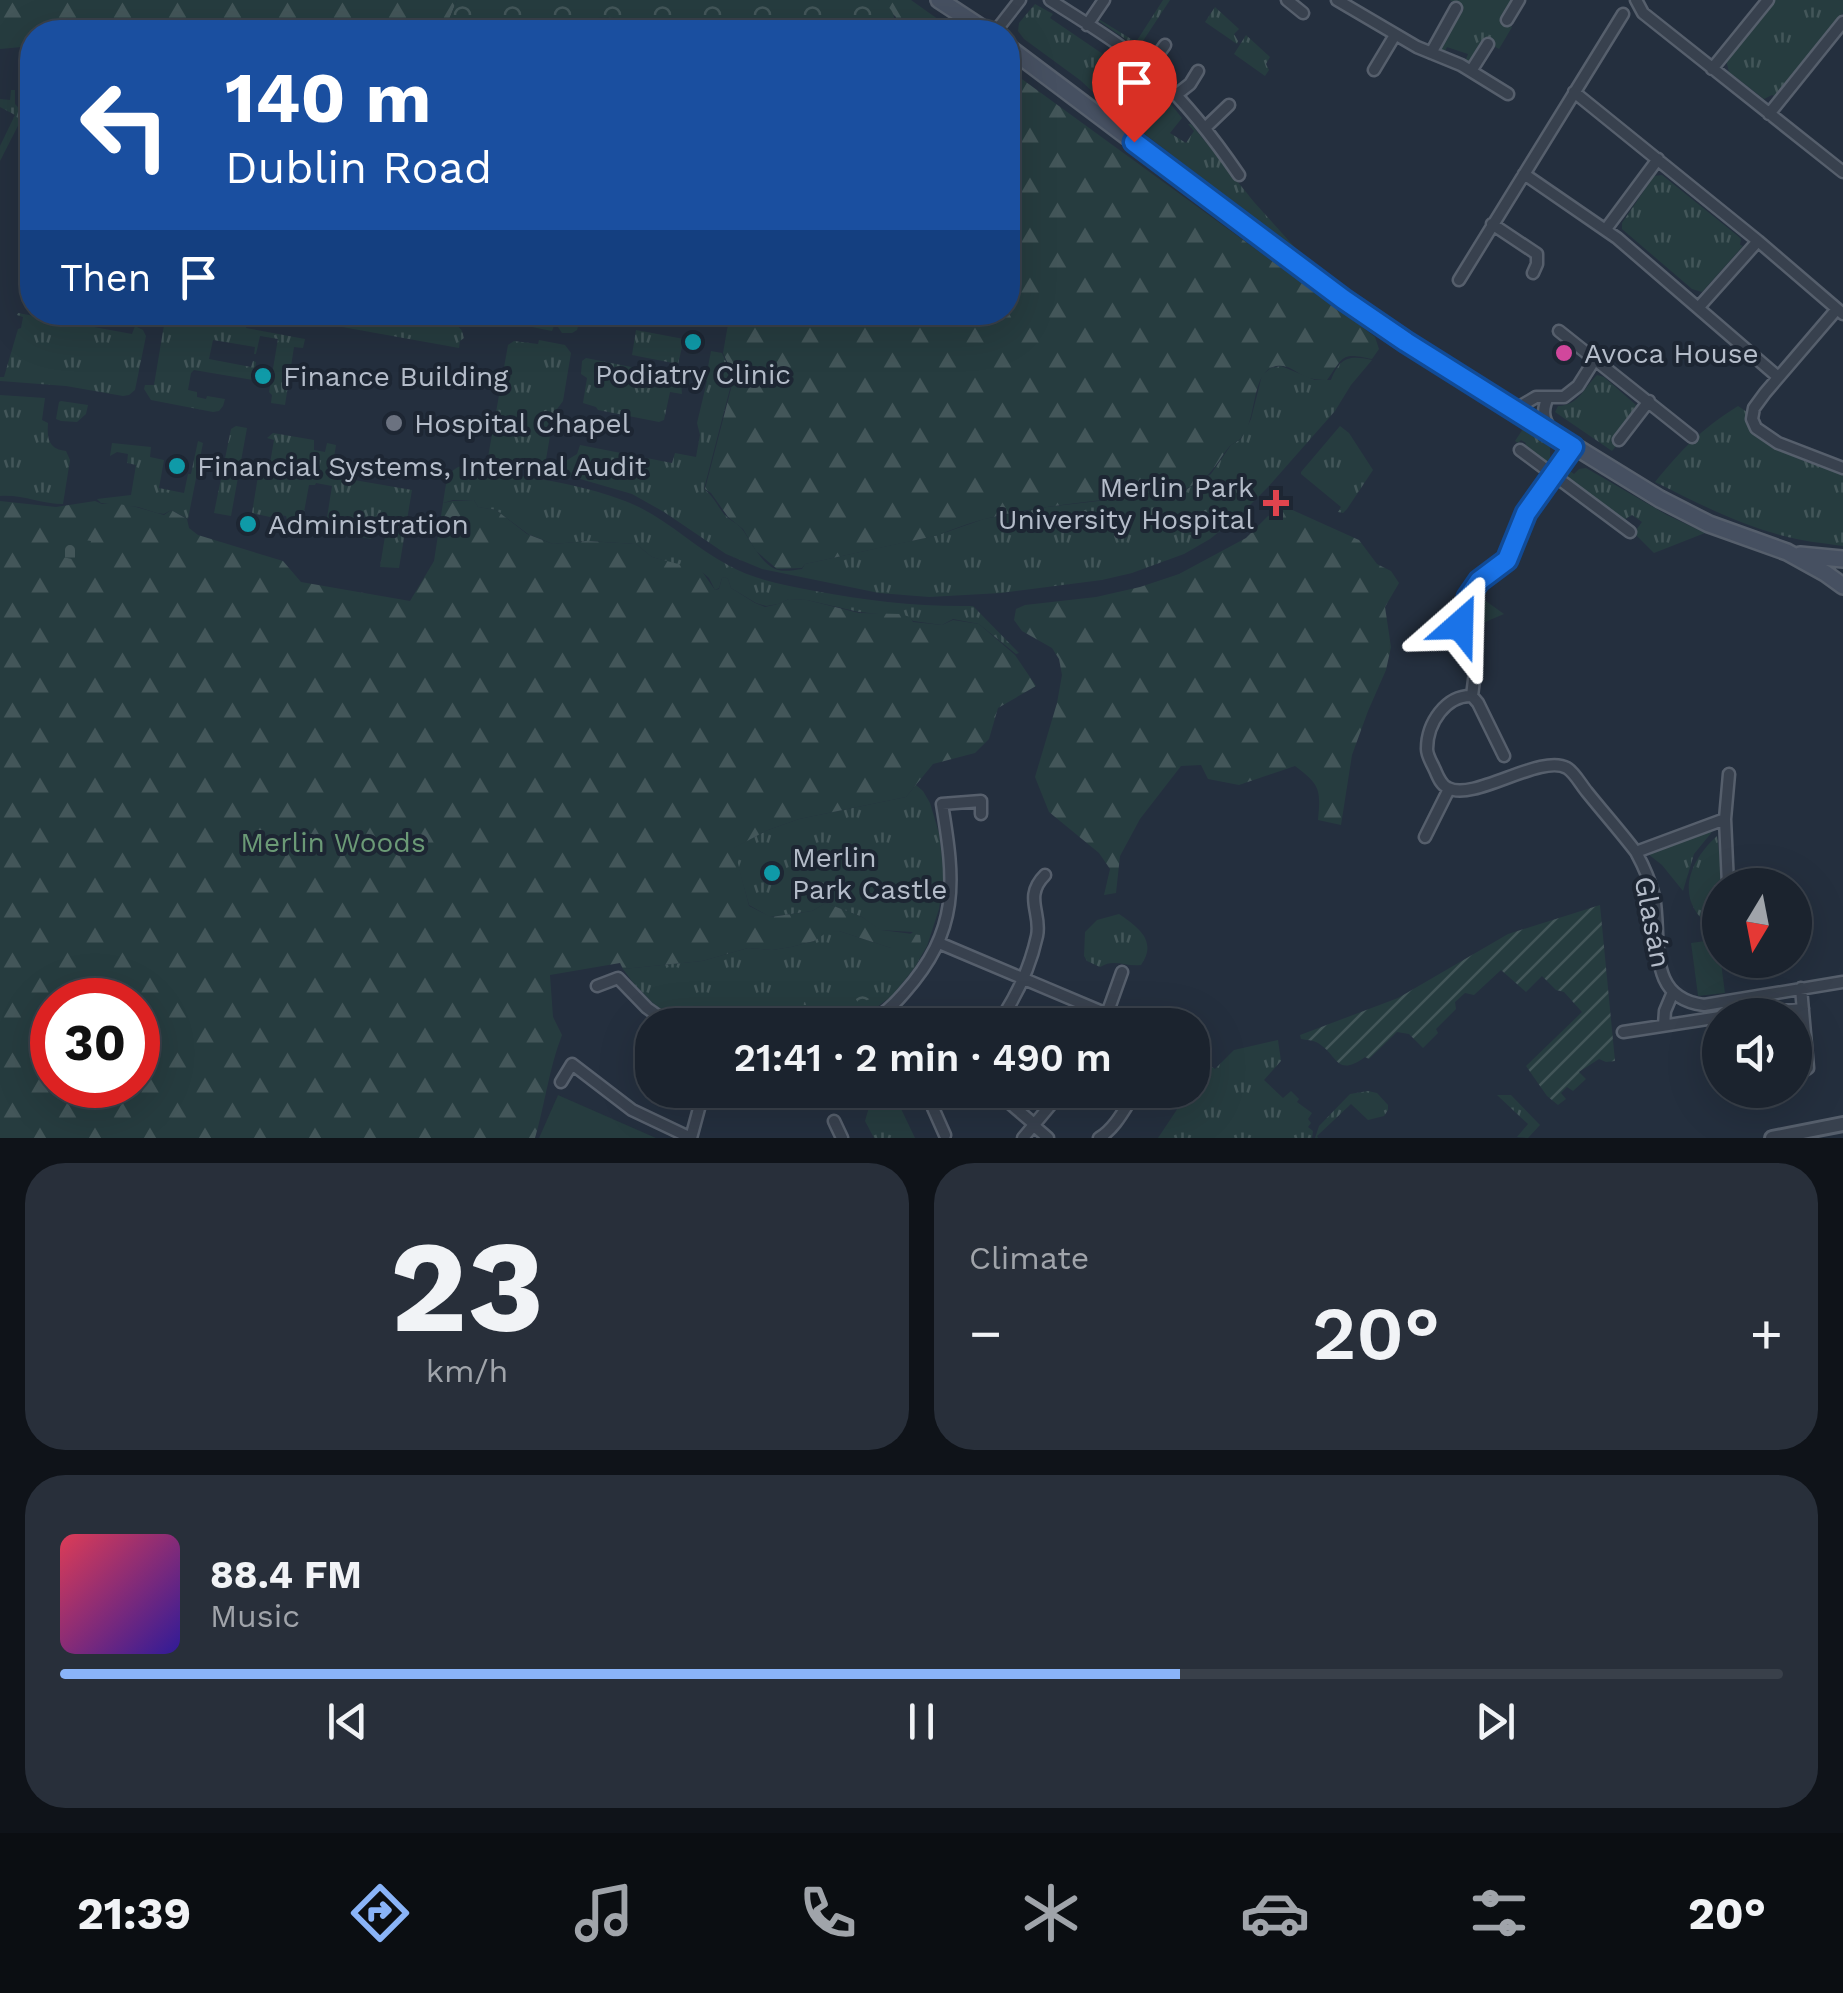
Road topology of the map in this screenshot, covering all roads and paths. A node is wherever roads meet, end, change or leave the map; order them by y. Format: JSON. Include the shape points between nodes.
{"nodes":[{"id":1,"x":939,"y":0,"type":"edge"},
{"id":2,"x":1020,"y":0,"type":"edge"},
{"id":3,"x":1050,"y":0,"type":"edge"},
{"id":4,"x":1104,"y":0,"type":"edge"},
{"id":5,"x":1287,"y":0,"type":"edge"},
{"id":6,"x":1337,"y":0,"type":"edge"},
{"id":7,"x":1520,"y":0,"type":"edge"},
{"id":8,"x":1636,"y":0,"type":"edge"},
{"id":9,"x":1768,"y":0,"type":"edge"},
{"id":10,"x":1359,"y":5,"type":"edge"},
{"id":11,"x":1456,"y":8,"type":"dead end"},
{"id":12,"x":1303,"y":12,"type":"dead end"},
{"id":13,"x":1623,"y":14,"type":"dead end"},
{"id":14,"x":972,"y":20,"type":"edge"},
{"id":15,"x":1002,"y":20,"type":"edge"},
{"id":16,"x":1508,"y":20,"type":"dead end"},
{"id":17,"x":1843,"y":22,"type":"edge"},
{"id":18,"x":1087,"y":24,"type":"junction"},
{"id":19,"x":1395,"y":34,"type":"junction"},
{"id":20,"x":1832,"y":35,"type":"junction"},
{"id":21,"x":1165,"y":44,"type":"dead end"},
{"id":22,"x":1488,"y":44,"type":"dead end"},
{"id":23,"x":1843,"y":44,"type":"edge"},
{"id":24,"x":1431,"y":54,"type":"junction"},
{"id":25,"x":1020,"y":56,"type":"edge"},
{"id":26,"x":1148,"y":68,"type":"junction"},
{"id":27,"x":1712,"y":69,"type":"junction"},
{"id":28,"x":1374,"y":70,"type":"dead end"},
{"id":29,"x":1198,"y":71,"type":"dead end"},
{"id":30,"x":1472,"y":71,"type":"junction"},
{"id":31,"x":1574,"y":92,"type":"junction"},
{"id":32,"x":1508,"y":94,"type":"dead end"},
{"id":33,"x":1176,"y":95,"type":"junction"},
{"id":34,"x":1229,"y":105,"type":"dead end"},
{"id":35,"x":1769,"y":114,"type":"junction"},
{"id":36,"x":1206,"y":128,"type":"junction"},
{"id":37,"x":1658,"y":159,"type":"junction"},
{"id":38,"x":1843,"y":172,"type":"edge"},
{"id":39,"x":1524,"y":174,"type":"junction"},
{"id":40,"x":1238,"y":175,"type":"dead end"},
{"id":41,"x":1492,"y":224,"type":"junction"},
{"id":42,"x":1606,"y":229,"type":"junction"},
{"id":43,"x":1758,"y":241,"type":"junction"},
{"id":44,"x":1533,"y":273,"type":"dead end"},
{"id":45,"x":1459,"y":280,"type":"dead end"},
{"id":46,"x":1700,"y":307,"type":"junction"},
{"id":47,"x":1840,"y":312,"type":"edge"},
{"id":48,"x":1559,"y":331,"type":"dead end"},
{"id":49,"x":1595,"y":359,"type":"junction"},
{"id":50,"x":1778,"y":377,"type":"junction"},
{"id":51,"x":1548,"y":396,"type":"junction"},
{"id":52,"x":1648,"y":401,"type":"junction"},
{"id":53,"x":1514,"y":410,"type":"junction"},
{"id":54,"x":1692,"y":437,"type":"dead end"},
{"id":55,"x":1619,"y":440,"type":"dead end"},
{"id":56,"x":1566,"y":443,"type":"junction"},
{"id":57,"x":1520,"y":450,"type":"dead end"},
{"id":58,"x":1843,"y":468,"type":"edge"},
{"id":59,"x":1554,"y":476,"type":"junction"},
{"id":60,"x":1630,"y":532,"type":"dead end"},
{"id":61,"x":1786,"y":552,"type":"junction"},
{"id":62,"x":1843,"y":558,"type":"edge"},
{"id":63,"x":1843,"y":586,"type":"edge"},
{"id":64,"x":1472,"y":696,"type":"junction"},
{"id":65,"x":1504,"y":756,"type":"dead end"},
{"id":66,"x":1729,"y":774,"type":"dead end"},
{"id":67,"x":1448,"y":789,"type":"junction"},
{"id":68,"x":982,"y":814,"type":"dead end"},
{"id":69,"x":1726,"y":819,"type":"junction"},
{"id":70,"x":1425,"y":837,"type":"dead end"},
{"id":71,"x":1636,"y":852,"type":"junction"},
{"id":72,"x":1727,"y":868,"type":"edge"},
{"id":73,"x":1044,"y":875,"type":"dead end"},
{"id":74,"x":939,"y":943,"type":"junction"},
{"id":75,"x":1122,"y":972,"type":"dead end"},
{"id":76,"x":1023,"y":978,"type":"junction"},
{"id":77,"x":1843,"y":982,"type":"edge"},
{"id":78,"x":598,"y":986,"type":"dead end"},
{"id":79,"x":1801,"y":988,"type":"junction"},
{"id":80,"x":1672,"y":992,"type":"junction"},
{"id":81,"x":1761,"y":994,"type":"junction"},
{"id":82,"x":1761,"y":998,"type":"edge"},
{"id":83,"x":1802,"y":998,"type":"edge"},
{"id":84,"x":647,"y":1008,"type":"edge"},
{"id":85,"x":887,"y":1008,"type":"edge"},
{"id":86,"x":1008,"y":1008,"type":"edge"},
{"id":87,"x":1082,"y":1008,"type":"edge"},
{"id":88,"x":1108,"y":1008,"type":"edge"},
{"id":89,"x":1702,"y":1020,"type":"edge"},
{"id":90,"x":1664,"y":1025,"type":"junction"},
{"id":91,"x":1624,"y":1032,"type":"dead end"},
{"id":92,"x":561,"y":1082,"type":"dead end"},
{"id":93,"x":699,"y":1108,"type":"edge"},
{"id":94,"x":935,"y":1108,"type":"edge"},
{"id":95,"x":1015,"y":1108,"type":"edge"},
{"id":96,"x":1048,"y":1108,"type":"edge"},
{"id":97,"x":1125,"y":1108,"type":"edge"},
{"id":98,"x":834,"y":1121,"type":"dead end"},
{"id":99,"x":1843,"y":1124,"type":"edge"},
{"id":100,"x":1034,"y":1125,"type":"junction"},
{"id":101,"x":944,"y":1135,"type":"dead end"},
{"id":102,"x":691,"y":1138,"type":"edge"},
{"id":103,"x":840,"y":1138,"type":"edge"},
{"id":104,"x":1023,"y":1138,"type":"edge"},
{"id":105,"x":1048,"y":1138,"type":"edge"},
{"id":106,"x":1099,"y":1138,"type":"edge"},
{"id":107,"x":1772,"y":1138,"type":"edge"}],
"edges":[{"from":1,"to":14,"type":"main road"},
{"from":2,"to":15,"type":"street"},
{"from":3,"to":18,"type":"street"},
{"from":4,"to":18,"type":"street"},
{"from":5,"to":12,"type":"street"},
{"from":6,"to":10,"type":"street"},
{"from":7,"to":16,"type":"street"},
{"from":8,"to":27,"type":"street"},
{"from":9,"to":27,"type":"street"},
{"from":10,"to":19,"type":"street"},
{"from":11,"to":24,"type":"street"},
{"from":13,"to":31,"type":"street"},
{"from":17,"to":20,"type":"street"},
{"from":18,"to":26,"type":"street"},
{"from":19,"to":24,"type":"street"},
{"from":19,"to":28,"type":"street"},
{"from":20,"to":23,"type":"street"},
{"from":20,"to":35,"type":"street"},
{"from":21,"to":26,"type":"street"},
{"from":22,"to":30,"type":"street"},
{"from":24,"to":30,"type":"street"},
{"from":25,"to":53,"type":"main road","via":[[1343,299]]},
{"from":26,"to":33,"type":"street"},
{"from":27,"to":35,"type":"street"},
{"from":29,"to":33,"type":"street"},
{"from":30,"to":32,"type":"street"},
{"from":31,"to":37,"type":"street"},
{"from":31,"to":39,"type":"street"},
{"from":33,"to":36,"type":"street"},
{"from":34,"to":36,"type":"street"},
{"from":35,"to":38,"type":"street"},
{"from":36,"to":40,"type":"street"},
{"from":37,"to":42,"type":"street"},
{"from":37,"to":43,"type":"street"},
{"from":39,"to":41,"type":"street"},
{"from":39,"to":42,"type":"street"},
{"from":41,"to":44,"type":"street","via":[[1536,252]]},
{"from":41,"to":45,"type":"street"},
{"from":42,"to":46,"type":"street"},
{"from":43,"to":46,"type":"street"},
{"from":43,"to":47,"type":"street"},
{"from":46,"to":50,"type":"street"},
{"from":47,"to":50,"type":"street"},
{"from":48,"to":49,"type":"street"},
{"from":49,"to":51,"type":"street","via":[[1570,393]]},
{"from":49,"to":52,"type":"street"},
{"from":50,"to":58,"type":"street","via":[[1754,408],[1754,426],[1778,443]]},
{"from":51,"to":53,"type":"street"},
{"from":51,"to":56,"type":"street","via":[[1544,416]]},
{"from":52,"to":54,"type":"street"},
{"from":52,"to":55,"type":"street"},
{"from":53,"to":56,"type":"main road"},
{"from":56,"to":59,"type":"street"},
{"from":56,"to":61,"type":"main road","via":[[1688,514]]},
{"from":57,"to":59,"type":"street"},
{"from":59,"to":60,"type":"street"},
{"from":59,"to":64,"type":"street","via":[[1526,513],[1507,560],[1468,597],[1463,630],[1476,664]]},
{"from":61,"to":62,"type":"main road"},
{"from":61,"to":63,"type":"main road"},
{"from":64,"to":65,"type":"street"},
{"from":64,"to":67,"type":"street","via":[[1449,701],[1429,737],[1426,752]]},
{"from":66,"to":69,"type":"street"},
{"from":67,"to":70,"type":"street"},
{"from":67,"to":71,"type":"street","name":"Glasán","via":[[1483,786],[1552,764],[1567,768]]},
{"from":68,"to":74,"type":"street","via":[[981,801],[942,804],[952,884]]},
{"from":69,"to":71,"type":"street","name":"Glasán"},
{"from":69,"to":72,"type":"street"},
{"from":71,"to":80,"type":"street","name":"Glasán","via":[[1654,897],[1664,982]]},
{"from":73,"to":76,"type":"street","via":[[1033,908],[1038,934]]},
{"from":74,"to":76,"type":"street"},
{"from":74,"to":85,"type":"street"},
{"from":75,"to":88,"type":"street"},
{"from":76,"to":86,"type":"street"},
{"from":76,"to":87,"type":"street"},
{"from":77,"to":79,"type":"street","name":"Glasán"},
{"from":78,"to":84,"type":"street","via":[[618,978]]},
{"from":79,"to":81,"type":"street","name":"Glasán"},
{"from":79,"to":83,"type":"street"},
{"from":80,"to":81,"type":"street","name":"Glasán","via":[[1704,1004]]},
{"from":80,"to":90,"type":"street","name":"Glasán"},
{"from":81,"to":82,"type":"street"},
{"from":89,"to":90,"type":"street"},
{"from":90,"to":91,"type":"street"},
{"from":92,"to":102,"type":"street","via":[[572,1064],[632,1110]]},
{"from":93,"to":102,"type":"street"},
{"from":94,"to":101,"type":"street"},
{"from":95,"to":100,"type":"street"},
{"from":96,"to":100,"type":"street"},
{"from":97,"to":106,"type":"street"},
{"from":98,"to":103,"type":"street"},
{"from":99,"to":107,"type":"street"},
{"from":100,"to":104,"type":"street"},
{"from":100,"to":105,"type":"street"}]}
